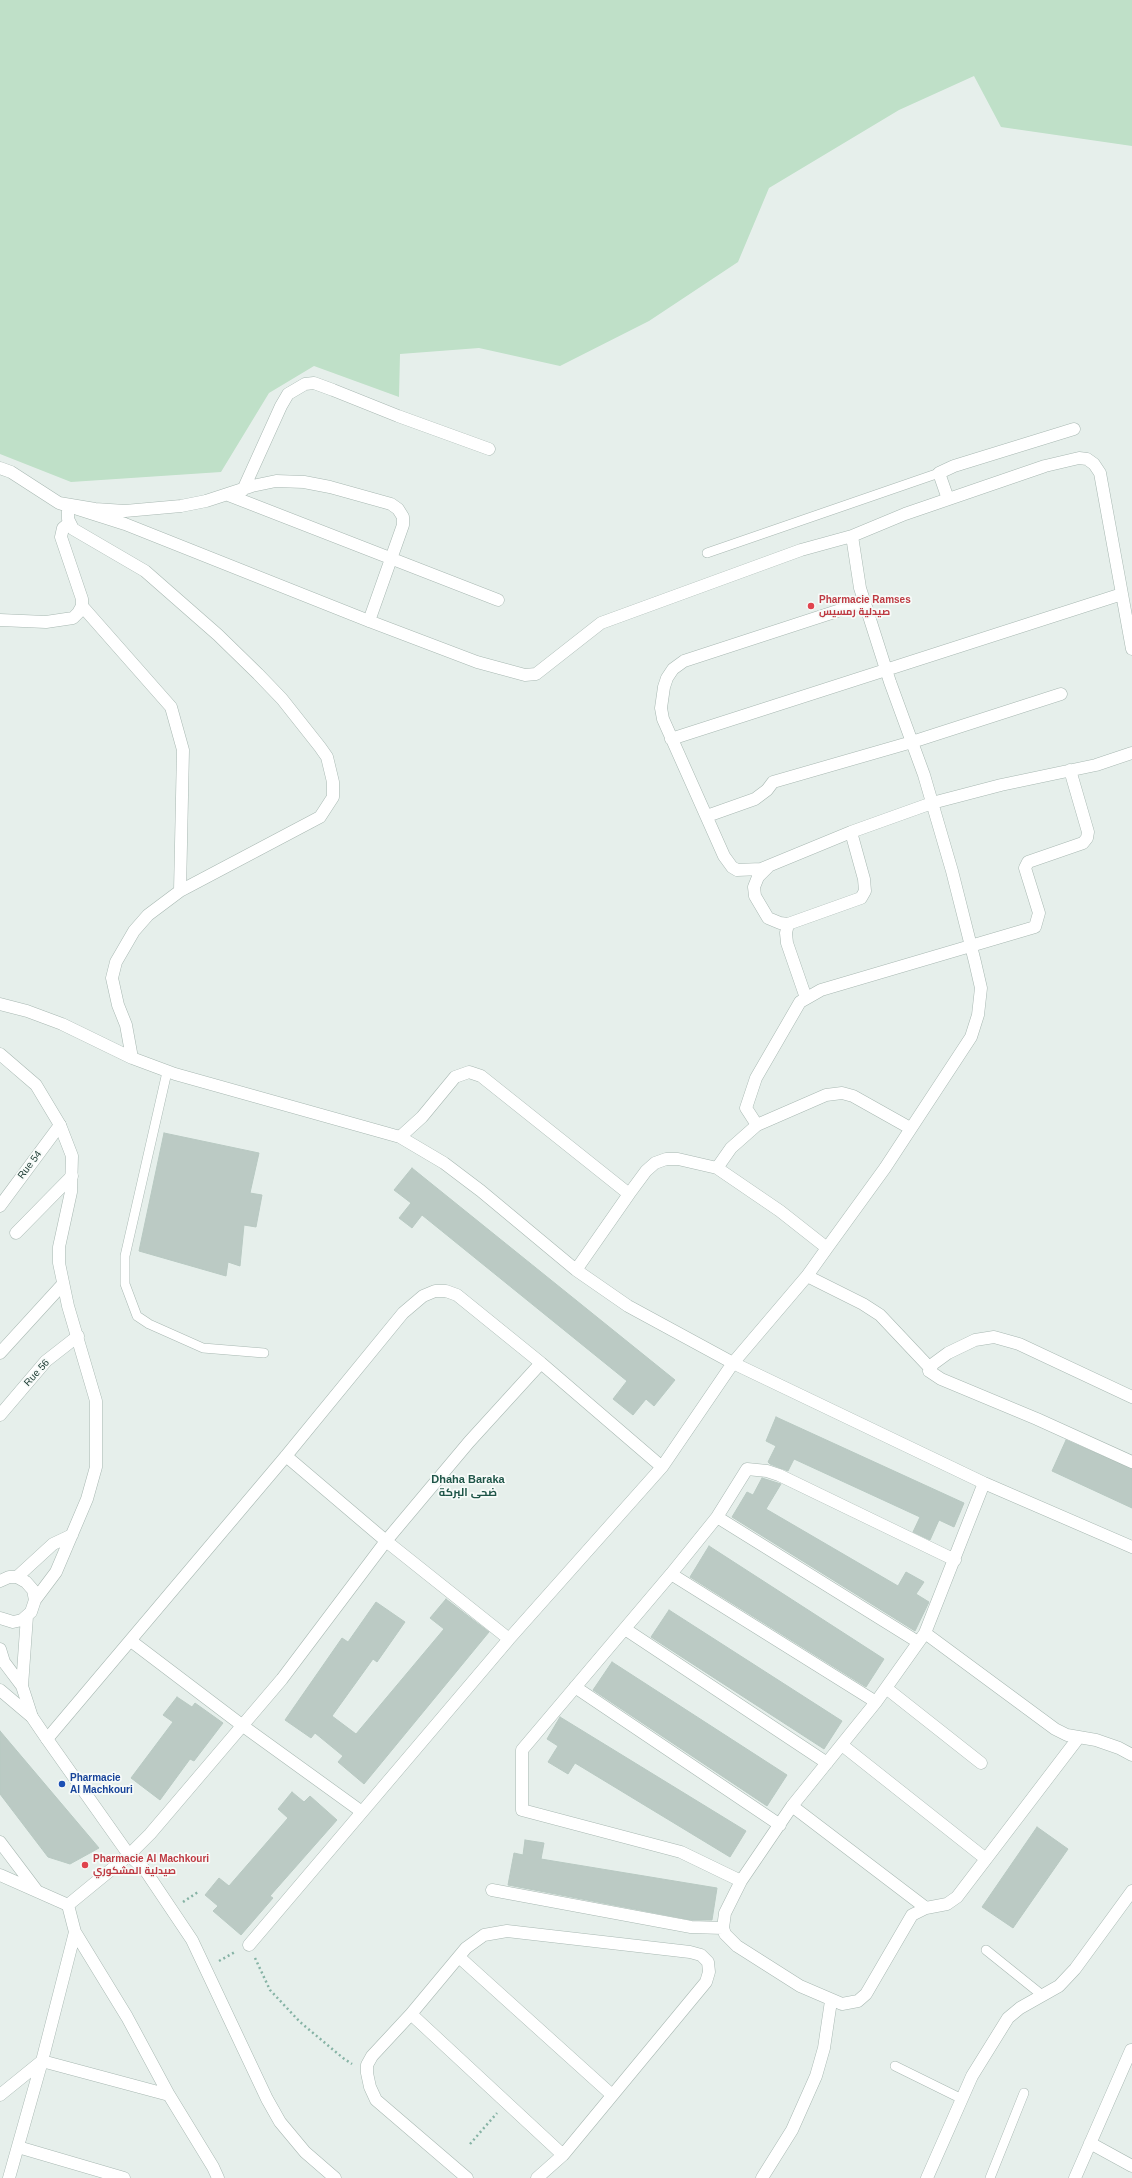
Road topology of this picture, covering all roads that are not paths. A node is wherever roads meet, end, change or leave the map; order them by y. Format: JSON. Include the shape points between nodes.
{"nodes":[{"id":1,"x":1074,"y":429,"type":"dead end"},
{"id":2,"x":489,"y":449,"type":"dead end"},
{"id":3,"x":0,"y":468,"type":"edge"},
{"id":4,"x":939,"y":473,"type":"junction"},
{"id":5,"x":242,"y":490,"type":"junction"},
{"id":6,"x":228,"y":495,"type":"junction"},
{"id":7,"x":948,"y":499,"type":"junction"},
{"id":8,"x":64,"y":505,"type":"junction"},
{"id":9,"x":69,"y":524,"type":"junction"},
{"id":10,"x":852,"y":536,"type":"junction"},
{"id":11,"x":707,"y":553,"type":"dead end"},
{"id":12,"x":393,"y":558,"type":"junction"},
{"id":13,"x":1122,"y":594,"type":"junction"},
{"id":14,"x":498,"y":600,"type":"dead end"},
{"id":15,"x":865,"y":602,"type":"junction"},
{"id":16,"x":82,"y":606,"type":"junction"},
{"id":17,"x":0,"y":620,"type":"edge"},
{"id":18,"x":369,"y":621,"type":"junction"},
{"id":19,"x":1132,"y":649,"type":"edge"},
{"id":20,"x":886,"y":669,"type":"junction"},
{"id":21,"x":1061,"y":694,"type":"dead end"},
{"id":22,"x":671,"y":739,"type":"junction"},
{"id":23,"x":912,"y":742,"type":"junction"},
{"id":24,"x":1132,"y":753,"type":"edge"},
{"id":25,"x":1070,"y":770,"type":"junction"},
{"id":26,"x":932,"y":804,"type":"junction"},
{"id":27,"x":707,"y":816,"type":"junction"},
{"id":28,"x":851,"y":832,"type":"junction"},
{"id":29,"x":771,"y":864,"type":"junction"},
{"id":30,"x":180,"y":891,"type":"junction"},
{"id":31,"x":788,"y":924,"type":"junction"},
{"id":32,"x":971,"y":945,"type":"junction"},
{"id":33,"x":806,"y":998,"type":"junction"},
{"id":34,"x":0,"y":1004,"type":"edge"},
{"id":35,"x":1,"y":1056,"type":"edge"},
{"id":36,"x":132,"y":1058,"type":"junction"},
{"id":37,"x":167,"y":1072,"type":"junction"},
{"id":38,"x":60,"y":1125,"type":"junction"},
{"id":39,"x":757,"y":1126,"type":"junction"},
{"id":40,"x":910,"y":1128,"type":"junction"},
{"id":41,"x":400,"y":1137,"type":"junction"},
{"id":42,"x":717,"y":1168,"type":"junction"},
{"id":43,"x":72,"y":1176,"type":"junction"},
{"id":44,"x":629,"y":1194,"type":"junction"},
{"id":45,"x":0,"y":1206,"type":"edge"},
{"id":46,"x":16,"y":1233,"type":"dead end"},
{"id":47,"x":828,"y":1248,"type":"junction"},
{"id":48,"x":576,"y":1270,"type":"junction"},
{"id":49,"x":807,"y":1276,"type":"junction"},
{"id":50,"x":63,"y":1284,"type":"junction"},
{"id":51,"x":78,"y":1336,"type":"junction"},
{"id":52,"x":0,"y":1353,"type":"edge"},
{"id":53,"x":264,"y":1353,"type":"dead end"},
{"id":54,"x":541,"y":1363,"type":"junction"},
{"id":55,"x":733,"y":1363,"type":"junction"},
{"id":56,"x":930,"y":1368,"type":"junction"},
{"id":57,"x":1132,"y":1397,"type":"edge"},
{"id":58,"x":0,"y":1415,"type":"edge"},
{"id":59,"x":286,"y":1456,"type":"junction"},
{"id":60,"x":1132,"y":1462,"type":"edge"},
{"id":61,"x":662,"y":1467,"type":"junction"},
{"id":62,"x":984,"y":1483,"type":"junction"},
{"id":63,"x":717,"y":1517,"type":"junction"},
{"id":64,"x":72,"y":1535,"type":"junction"},
{"id":65,"x":386,"y":1541,"type":"junction"},
{"id":66,"x":1132,"y":1547,"type":"edge"},
{"id":67,"x":955,"y":1560,"type":"junction"},
{"id":68,"x":671,"y":1574,"type":"junction"},
{"id":69,"x":17,"y":1577,"type":"junction"},
{"id":70,"x":0,"y":1580,"type":"edge"},
{"id":71,"x":35,"y":1600,"type":"junction"},
{"id":72,"x":27,"y":1616,"type":"junction"},
{"id":73,"x":0,"y":1618,"type":"edge"},
{"id":74,"x":625,"y":1629,"type":"junction"},
{"id":75,"x":922,"y":1637,"type":"junction"},
{"id":76,"x":509,"y":1639,"type":"junction"},
{"id":77,"x":131,"y":1641,"type":"junction"},
{"id":78,"x":0,"y":1649,"type":"edge"},
{"id":79,"x":22,"y":1686,"type":"junction"},
{"id":80,"x":575,"y":1687,"type":"junction"},
{"id":81,"x":886,"y":1688,"type":"junction"},
{"id":82,"x":0,"y":1690,"type":"edge"},
{"id":83,"x":876,"y":1702,"type":"junction"},
{"id":84,"x":32,"y":1717,"type":"junction"},
{"id":85,"x":243,"y":1726,"type":"junction"},
{"id":86,"x":1080,"y":1737,"type":"junction"},
{"id":87,"x":47,"y":1739,"type":"junction"},
{"id":88,"x":842,"y":1745,"type":"junction"},
{"id":89,"x":1132,"y":1755,"type":"edge"},
{"id":90,"x":827,"y":1763,"type":"junction"},
{"id":91,"x":981,"y":1763,"type":"dead end"},
{"id":92,"x":792,"y":1806,"type":"junction"},
{"id":93,"x":362,"y":1812,"type":"junction"},
{"id":94,"x":780,"y":1825,"type":"junction"},
{"id":95,"x":0,"y":1842,"type":"edge"},
{"id":96,"x":129,"y":1855,"type":"junction"},
{"id":97,"x":986,"y":1859,"type":"junction"},
{"id":98,"x":0,"y":1875,"type":"edge"},
{"id":99,"x":741,"y":1881,"type":"junction"},
{"id":100,"x":492,"y":1890,"type":"dead end"},
{"id":101,"x":1132,"y":1891,"type":"edge"},
{"id":102,"x":38,"y":1892,"type":"junction"},
{"id":103,"x":68,"y":1905,"type":"junction"},
{"id":104,"x":926,"y":1908,"type":"junction"},
{"id":105,"x":723,"y":1928,"type":"junction"},
{"id":106,"x":75,"y":1932,"type":"junction"},
{"id":107,"x":249,"y":1945,"type":"road end"},
{"id":108,"x":986,"y":1950,"type":"dead end"},
{"id":109,"x":460,"y":1957,"type":"junction"},
{"id":110,"x":1042,"y":1995,"type":"junction"},
{"id":111,"x":831,"y":2001,"type":"junction"},
{"id":112,"x":411,"y":2014,"type":"junction"},
{"id":113,"x":1132,"y":2050,"type":"edge"},
{"id":114,"x":42,"y":2061,"type":"junction"},
{"id":115,"x":894,"y":2066,"type":"dead end"},
{"id":116,"x":1024,"y":2093,"type":"dead end"},
{"id":117,"x":0,"y":2095,"type":"edge"},
{"id":118,"x":169,"y":2095,"type":"junction"},
{"id":119,"x":612,"y":2095,"type":"junction"},
{"id":120,"x":962,"y":2099,"type":"junction"},
{"id":121,"x":1090,"y":2143,"type":"junction"},
{"id":122,"x":18,"y":2147,"type":"junction"},
{"id":123,"x":563,"y":2155,"type":"junction"},
{"id":124,"x":1132,"y":2166,"type":"edge"},
{"id":125,"x":9,"y":2178,"type":"edge"},
{"id":126,"x":124,"y":2178,"type":"edge"},
{"id":127,"x":218,"y":2178,"type":"edge"},
{"id":128,"x":335,"y":2178,"type":"edge"},
{"id":129,"x":467,"y":2178,"type":"edge"},
{"id":130,"x":537,"y":2178,"type":"edge"},
{"id":131,"x":762,"y":2178,"type":"edge"},
{"id":132,"x":927,"y":2178,"type":"edge"},
{"id":133,"x":990,"y":2178,"type":"edge"},
{"id":134,"x":1075,"y":2178,"type":"edge"}],
"edges":[{"from":1,"to":4,"type":"street","via":[[954,466]]},
{"from":2,"to":5,"type":"street","via":[[314,383],[305,384],[288,394]]},
{"from":3,"to":8,"type":"street","via":[[11,472]]},
{"from":4,"to":7,"type":"street"},
{"from":4,"to":11,"type":"lane"},
{"from":5,"to":6,"type":"street"},
{"from":5,"to":12,"type":"street","via":[[276,481],[304,482],[391,504],[398,509],[403,525]]},
{"from":6,"to":8,"type":"street","via":[[181,506],[131,510]]},
{"from":6,"to":12,"type":"street"},
{"from":7,"to":10,"type":"street","via":[[874,525]]},
{"from":7,"to":13,"type":"street","via":[[1045,466],[1079,458],[1086,459],[1094,464],[1100,473]]},
{"from":8,"to":9,"type":"street"},
{"from":8,"to":18,"type":"street","via":[[125,524]]},
{"from":9,"to":16,"type":"street","via":[[63,528],[61,538]]},
{"from":9,"to":30,"type":"street","via":[[77,532],[144,572],[218,635],[282,699],[320,747],[331,768],[333,797],[320,817]]},
{"from":10,"to":15,"type":"street","via":[[857,573]]},
{"from":10,"to":18,"type":"street","via":[[801,550],[601,623],[536,674],[525,675],[477,662]]},
{"from":12,"to":14,"type":"street"},
{"from":12,"to":18,"type":"street"},
{"from":13,"to":19,"type":"street"},
{"from":13,"to":20,"type":"street"},
{"from":15,"to":20,"type":"street"},
{"from":15,"to":22,"type":"street","via":[[684,661],[673,669],[664,687],[661,708]]},
{"from":16,"to":17,"type":"street","via":[[73,618],[27,622]]},
{"from":16,"to":30,"type":"street","via":[[171,707],[183,750]]},
{"from":20,"to":22,"type":"street"},
{"from":20,"to":23,"type":"street"},
{"from":21,"to":23,"type":"street"},
{"from":22,"to":27,"type":"street"},
{"from":23,"to":26,"type":"street"},
{"from":23,"to":27,"type":"street","via":[[773,782],[755,798]]},
{"from":24,"to":25,"type":"street","via":[[1096,765]]},
{"from":25,"to":26,"type":"street"},
{"from":25,"to":32,"type":"street","via":[[1088,832],[1087,838],[1083,843],[1028,862],[1025,868],[1039,913],[1035,927]]},
{"from":26,"to":28,"type":"street"},
{"from":26,"to":32,"type":"street"},
{"from":27,"to":29,"type":"street","via":[[724,856],[732,867],[752,871]]},
{"from":28,"to":29,"type":"street"},
{"from":28,"to":31,"type":"street","via":[[866,891],[861,898]]},
{"from":29,"to":31,"type":"street","via":[[758,876],[754,896],[768,918]]},
{"from":30,"to":36,"type":"street","via":[[148,915],[134,931],[116,962],[112,978],[113,990],[126,1025]]},
{"from":31,"to":33,"type":"street","via":[[787,943]]},
{"from":32,"to":33,"type":"street","via":[[821,990]]},
{"from":32,"to":40,"type":"street","via":[[981,988],[978,1015],[971,1037]]},
{"from":33,"to":39,"type":"street","via":[[800,1002],[756,1078],[746,1108]]},
{"from":34,"to":36,"type":"street","via":[[27,1010],[62,1024]]},
{"from":35,"to":38,"type":"street","via":[[36,1085]]},
{"from":36,"to":37,"type":"street"},
{"from":37,"to":41,"type":"street"},
{"from":37,"to":53,"type":"lane","via":[[125,1256],[125,1284],[136,1316],[203,1348]]},
{"from":38,"to":43,"type":"street","via":[[72,1156]]},
{"from":38,"to":45,"type":"street","name":"Rue 54"},
{"from":39,"to":40,"type":"street","via":[[826,1095],[842,1093],[853,1096]]},
{"from":39,"to":42,"type":"street","via":[[731,1148]]},
{"from":40,"to":47,"type":"street"},
{"from":41,"to":44,"type":"street","via":[[422,1117],[455,1077],[462,1073],[475,1072]]},
{"from":41,"to":48,"type":"street","via":[[444,1163]]},
{"from":42,"to":44,"type":"street","via":[[666,1158],[646,1171]]},
{"from":42,"to":47,"type":"street"},
{"from":43,"to":46,"type":"street"},
{"from":43,"to":50,"type":"street","via":[[68,1210],[59,1247]]},
{"from":44,"to":48,"type":"street"},
{"from":47,"to":49,"type":"street"},
{"from":48,"to":55,"type":"street","via":[[628,1306]]},
{"from":49,"to":55,"type":"street"},
{"from":49,"to":56,"type":"street","via":[[880,1316]]},
{"from":50,"to":51,"type":"street"},
{"from":50,"to":52,"type":"street"},
{"from":51,"to":58,"type":"street","name":"Rue 56","via":[[46,1361]]},
{"from":51,"to":64,"type":"street","via":[[96,1401],[97,1434],[96,1467],[87,1499]]},
{"from":54,"to":59,"type":"street","via":[[458,1295],[435,1291],[423,1296],[403,1313]]},
{"from":54,"to":61,"type":"street"},
{"from":54,"to":65,"type":"street","via":[[469,1442]]},
{"from":55,"to":61,"type":"street"},
{"from":55,"to":62,"type":"street"},
{"from":56,"to":57,"type":"street","via":[[936,1360],[965,1345],[994,1337],[1018,1344]]},
{"from":56,"to":60,"type":"street","via":[[929,1371],[935,1377]]},
{"from":59,"to":65,"type":"street"},
{"from":59,"to":77,"type":"street"},
{"from":61,"to":76,"type":"street"},
{"from":62,"to":66,"type":"street"},
{"from":62,"to":67,"type":"street"},
{"from":63,"to":67,"type":"street","via":[[747,1469],[767,1471]]},
{"from":63,"to":68,"type":"street"},
{"from":63,"to":75,"type":"street"},
{"from":64,"to":69,"type":"street","via":[[53,1544]]},
{"from":64,"to":71,"type":"street","via":[[56,1572]]},
{"from":65,"to":76,"type":"street"},
{"from":65,"to":85,"type":"street","via":[[282,1679]]},
{"from":67,"to":75,"type":"street"},
{"from":68,"to":74,"type":"street"},
{"from":68,"to":83,"type":"street"},
{"from":69,"to":70,"type":"street"},
{"from":69,"to":71,"type":"street","via":[[33,1590]]},
{"from":71,"to":72,"type":"street"},
{"from":72,"to":73,"type":"street","via":[[13,1622]]},
{"from":72,"to":79,"type":"street"},
{"from":74,"to":80,"type":"street"},
{"from":74,"to":90,"type":"street"},
{"from":75,"to":81,"type":"street"},
{"from":75,"to":86,"type":"street","via":[[1055,1729],[1067,1735]]},
{"from":76,"to":93,"type":"street"},
{"from":77,"to":85,"type":"street"},
{"from":77,"to":87,"type":"street"},
{"from":78,"to":79,"type":"street","via":[[4,1662]]},
{"from":79,"to":84,"type":"street"},
{"from":80,"to":94,"type":"street"},
{"from":80,"to":99,"type":"street","via":[[522,1750],[522,1810],[680,1852]]},
{"from":81,"to":83,"type":"street"},
{"from":81,"to":91,"type":"street"},
{"from":82,"to":84,"type":"street"},
{"from":83,"to":88,"type":"street"},
{"from":84,"to":87,"type":"street"},
{"from":85,"to":93,"type":"street"},
{"from":85,"to":96,"type":"street"},
{"from":86,"to":89,"type":"street","via":[[1119,1748]]},
{"from":86,"to":97,"type":"street"},
{"from":87,"to":96,"type":"street"},
{"from":88,"to":90,"type":"street"},
{"from":88,"to":97,"type":"street"},
{"from":90,"to":92,"type":"street"},
{"from":92,"to":94,"type":"street"},
{"from":92,"to":104,"type":"street"},
{"from":93,"to":107,"type":"street"},
{"from":94,"to":99,"type":"street"},
{"from":95,"to":102,"type":"street"},
{"from":96,"to":103,"type":"street"},
{"from":96,"to":128,"type":"street","via":[[145,1870],[192,1940],[280,2122],[305,2152]]},
{"from":97,"to":104,"type":"street","via":[[957,1897],[947,1904]]},
{"from":98,"to":102,"type":"street"},
{"from":99,"to":105,"type":"street","via":[[725,1913]]},
{"from":100,"to":105,"type":"street","via":[[691,1927]]},
{"from":101,"to":110,"type":"street","via":[[1075,1969],[1059,1986]]},
{"from":102,"to":103,"type":"street"},
{"from":103,"to":106,"type":"street"},
{"from":104,"to":111,"type":"street","via":[[912,1915],[905,1925],[866,1994],[858,2001],[842,2004]]},
{"from":105,"to":111,"type":"street","via":[[730,1940],[743,1950],[800,1986]]},
{"from":106,"to":114,"type":"street"},
{"from":106,"to":118,"type":"street","via":[[127,2017]]},
{"from":108,"to":110,"type":"lane"},
{"from":109,"to":112,"type":"street"},
{"from":109,"to":119,"type":"street"},
{"from":109,"to":119,"type":"street","via":[[474,1941],[484,1935],[507,1931],[701,1955],[708,1962],[710,1972],[706,1982]]},
{"from":110,"to":120,"type":"street","via":[[1008,2018],[972,2076]]},
{"from":111,"to":131,"type":"street","via":[[824,2048],[816,2076],[792,2130]]},
{"from":112,"to":123,"type":"street"},
{"from":112,"to":129,"type":"street","via":[[372,2056],[367,2073],[370,2087],[376,2100]]},
{"from":113,"to":121,"type":"street"},
{"from":114,"to":117,"type":"street"},
{"from":114,"to":118,"type":"street"},
{"from":114,"to":122,"type":"street"},
{"from":115,"to":120,"type":"lane"},
{"from":116,"to":133,"type":"lane"},
{"from":118,"to":127,"type":"street"},
{"from":119,"to":123,"type":"street"},
{"from":120,"to":132,"type":"street"},
{"from":121,"to":124,"type":"street"},
{"from":121,"to":134,"type":"street"},
{"from":122,"to":125,"type":"street"},
{"from":122,"to":126,"type":"street"},
{"from":123,"to":130,"type":"street"}]}
